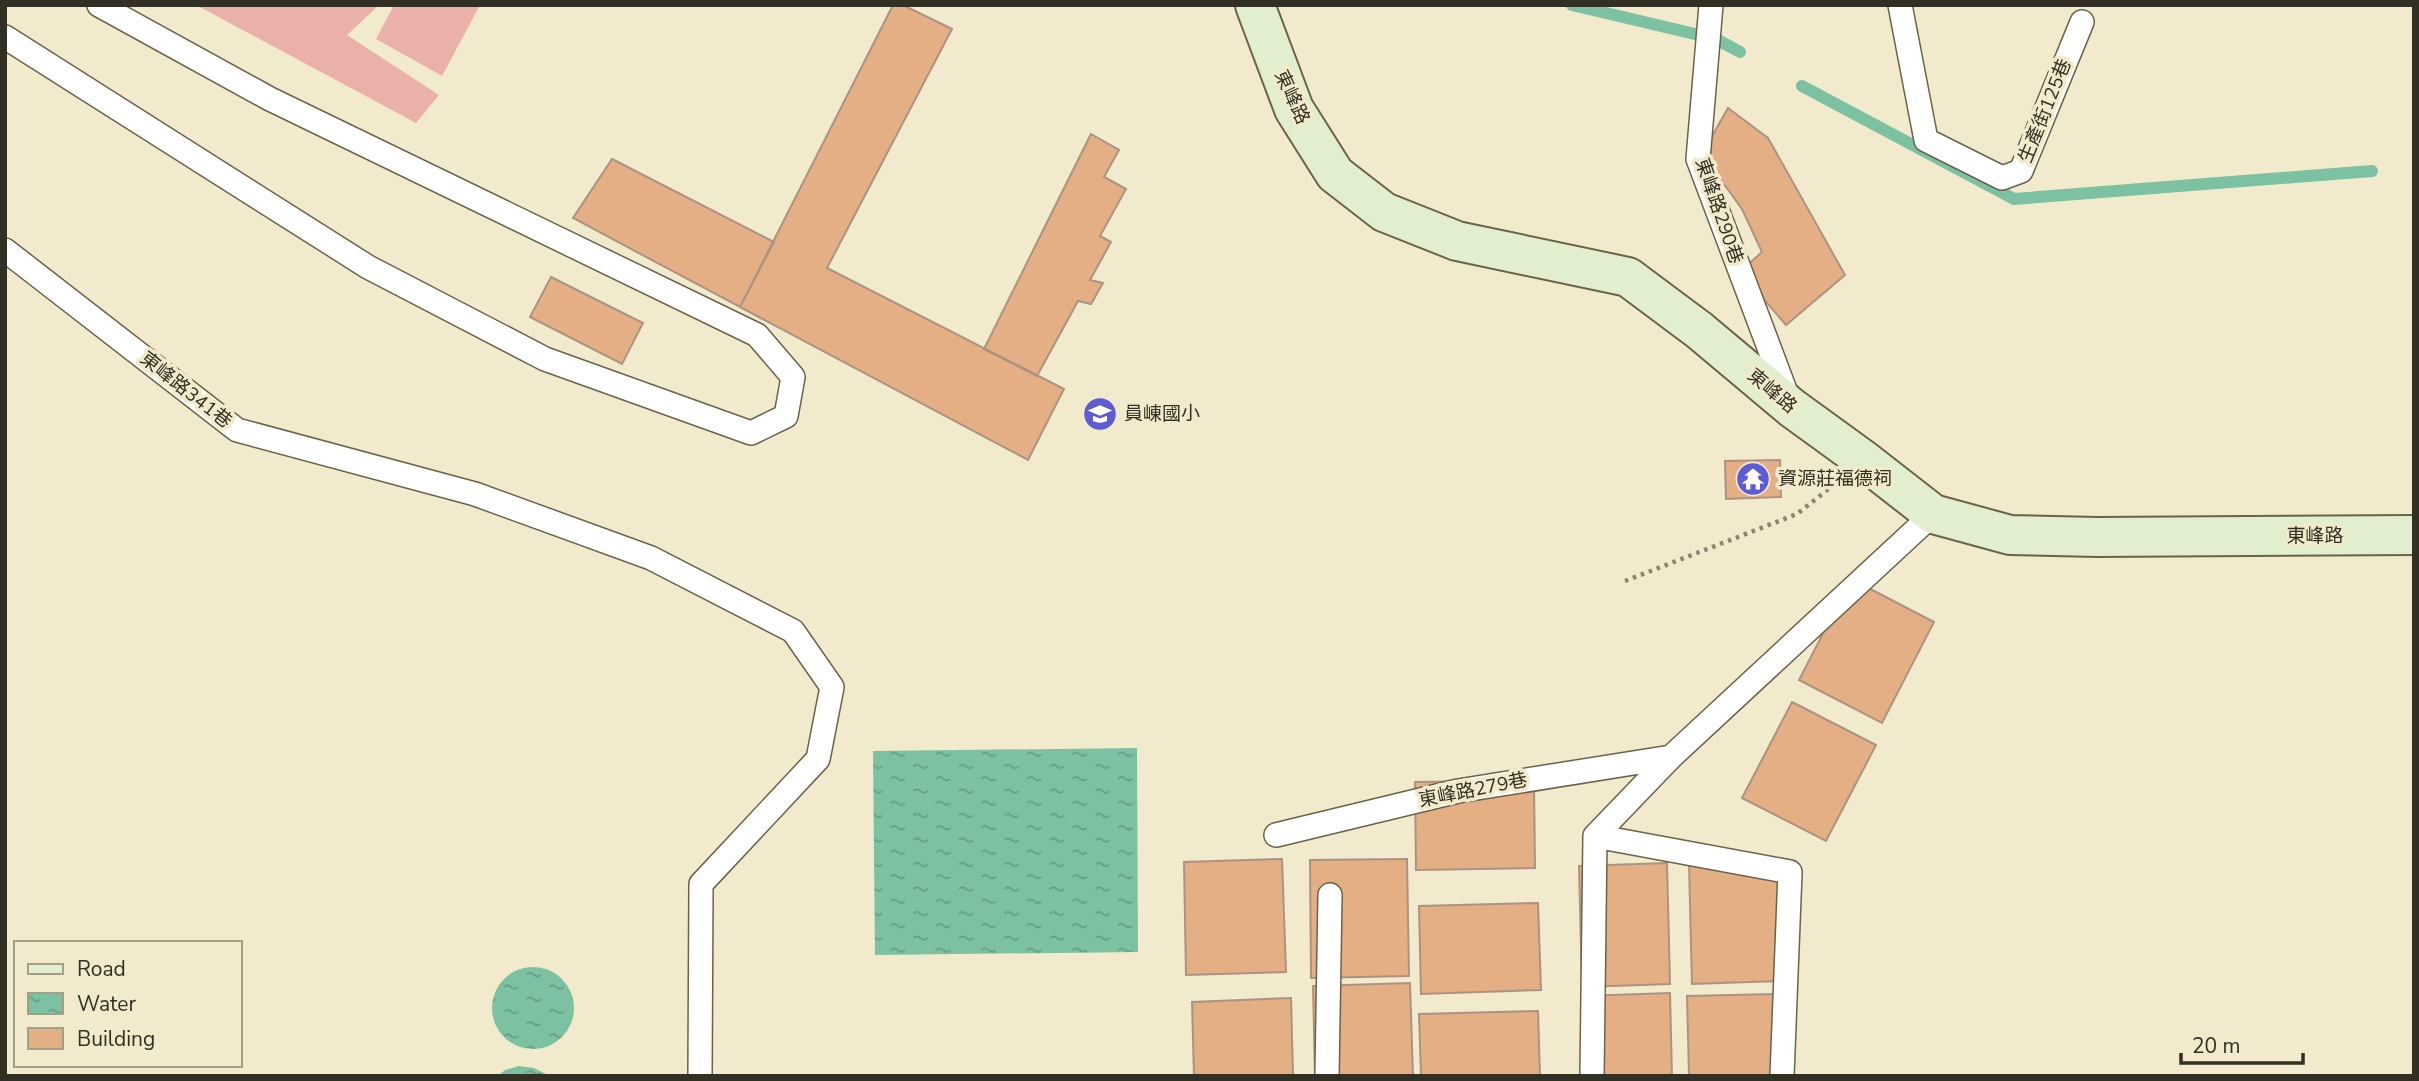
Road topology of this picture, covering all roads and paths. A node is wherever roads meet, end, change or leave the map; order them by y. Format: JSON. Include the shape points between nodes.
{"nodes":[{"id":1,"x":99,"y":5,"type":"edge"},
{"id":2,"x":1255,"y":5,"type":"edge"},
{"id":3,"x":1711,"y":5,"type":"edge"},
{"id":4,"x":1900,"y":5,"type":"edge"},
{"id":5,"x":2082,"y":22,"type":"dead end"},
{"id":6,"x":5,"y":37,"type":"edge"},
{"id":7,"x":5,"y":250,"type":"edge"},
{"id":8,"x":1792,"y":408,"type":"junction"},
{"id":9,"x":1865,"y":461,"type":"junction"},
{"id":10,"x":1933,"y":514,"type":"junction"},
{"id":11,"x":2414,"y":535,"type":"edge"},
{"id":12,"x":1625,"y":581,"type":"dead end"},
{"id":13,"x":1671,"y":757,"type":"junction"},
{"id":14,"x":1276,"y":835,"type":"dead end"},
{"id":15,"x":1595,"y":836,"type":"junction"},
{"id":16,"x":1330,"y":895,"type":"dead end"},
{"id":17,"x":700,"y":1076,"type":"edge"},
{"id":18,"x":1327,"y":1076,"type":"edge"},
{"id":19,"x":1592,"y":1076,"type":"edge"},
{"id":20,"x":1782,"y":1076,"type":"edge"}],
"edges":[{"from":1,"to":6,"type":"lane","via":[[270,99],[757,335],[793,377],[786,416],[751,433],[545,359],[368,267]]},
{"from":2,"to":8,"type":"main road","name":"東峰路","via":[[1294,109],[1307,131],[1335,174],[1384,212],[1457,241],[1628,276]]},
{"from":3,"to":8,"type":"lane","name":"東峰路290巷","via":[[1698,159]]},
{"from":4,"to":5,"type":"lane","name":"生產街125巷","via":[[1926,140],[2002,178],[2021,171]]},
{"from":7,"to":17,"type":"lane","name":"東峰路341巷","via":[[237,430],[475,494],[650,558],[793,631],[832,687],[818,759],[701,884]]},
{"from":8,"to":9,"type":"main road","name":"東峰路"},
{"from":9,"to":10,"type":"main road","name":"東峰路"},
{"from":9,"to":12,"type":"path","via":[[1797,514]]},
{"from":10,"to":11,"type":"main road","name":"東峰路","via":[[2010,536]]},
{"from":10,"to":13,"type":"lane"},
{"from":13,"to":14,"type":"lane","name":"東峰路279巷","via":[[1458,791]]},
{"from":13,"to":15,"type":"lane"},
{"from":15,"to":19,"type":"lane"},
{"from":15,"to":20,"type":"lane","via":[[1790,872]]},
{"from":16,"to":18,"type":"lane"}]}
